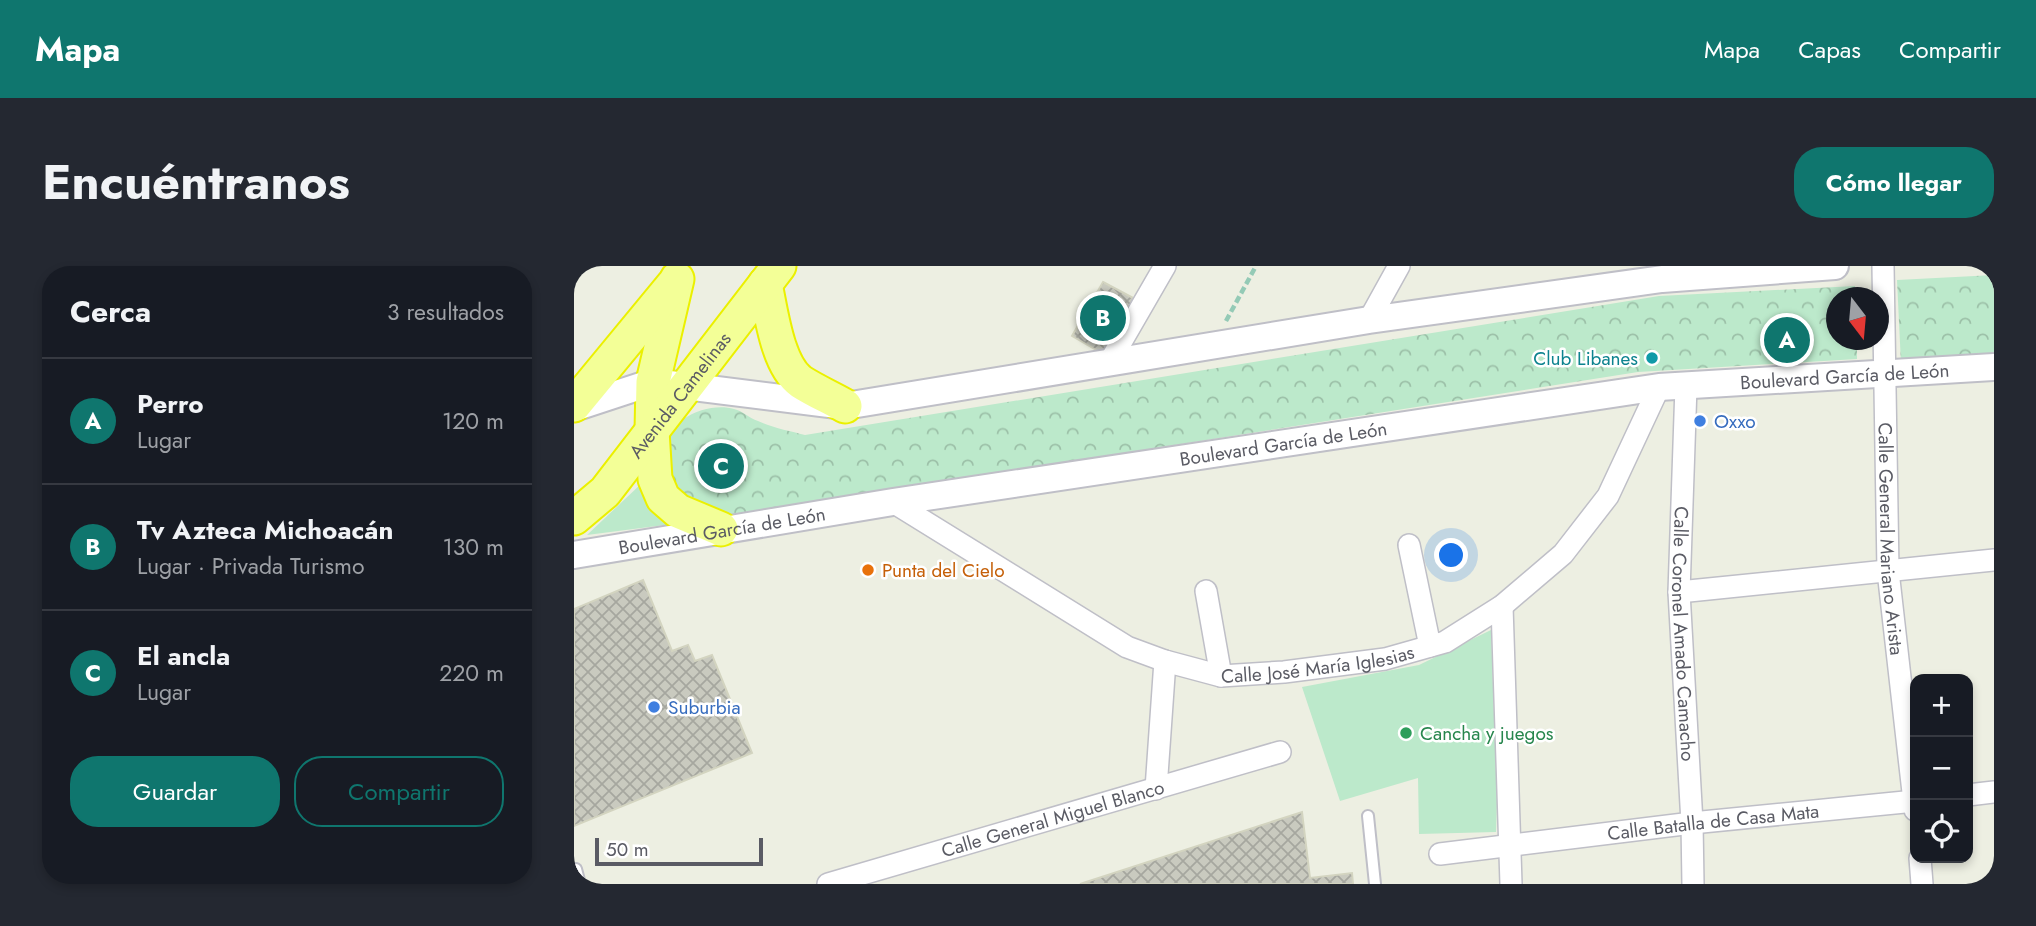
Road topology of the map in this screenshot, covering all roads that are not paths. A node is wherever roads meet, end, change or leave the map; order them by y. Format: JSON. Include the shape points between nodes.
{"nodes":[{"id":1,"x":1165,"y":266,"type":"edge"},
{"id":2,"x":1399,"y":266,"type":"edge"},
{"id":3,"x":1835,"y":266,"type":"edge"},
{"id":4,"x":1883,"y":266,"type":"edge"},
{"id":5,"x":682,"y":272,"type":"edge"},
{"id":6,"x":1664,"y":272,"type":"edge"},
{"id":7,"x":772,"y":275,"type":"edge"},
{"id":8,"x":1369,"y":320,"type":"junction"},
{"id":9,"x":1109,"y":363,"type":"junction"},
{"id":10,"x":1994,"y":367,"type":"edge"},
{"id":11,"x":1886,"y":372,"type":"junction"},
{"id":12,"x":653,"y":382,"type":"junction"},
{"id":13,"x":687,"y":385,"type":"junction"},
{"id":14,"x":1686,"y":386,"type":"junction"},
{"id":15,"x":1659,"y":387,"type":"junction"},
{"id":16,"x":845,"y":406,"type":"junction"},
{"id":17,"x":574,"y":407,"type":"edge"},
{"id":18,"x":652,"y":431,"type":"junction"},
{"id":19,"x":893,"y":502,"type":"junction"},
{"id":20,"x":574,"y":518,"type":"edge"},
{"id":21,"x":721,"y":529,"type":"junction"},
{"id":22,"x":1409,"y":545,"type":"dead end"},
{"id":23,"x":574,"y":555,"type":"edge"},
{"id":24,"x":1994,"y":560,"type":"edge"},
{"id":25,"x":1888,"y":572,"type":"junction"},
{"id":26,"x":1206,"y":592,"type":"dead end"},
{"id":27,"x":1679,"y":592,"type":"junction"},
{"id":28,"x":1503,"y":606,"type":"junction"},
{"id":29,"x":1430,"y":646,"type":"junction"},
{"id":30,"x":1165,"y":661,"type":"junction"},
{"id":31,"x":1221,"y":676,"type":"junction"},
{"id":32,"x":1280,"y":752,"type":"dead end"},
{"id":33,"x":1156,"y":789,"type":"junction"},
{"id":34,"x":1994,"y":792,"type":"edge"},
{"id":35,"x":1973,"y":794,"type":"edge"},
{"id":36,"x":1915,"y":800,"type":"edge"},
{"id":37,"x":1910,"y":804,"type":"edge"},
{"id":38,"x":1368,"y":816,"type":"dead end"},
{"id":39,"x":1692,"y":823,"type":"junction"},
{"id":40,"x":1510,"y":845,"type":"junction"},
{"id":41,"x":1440,"y":854,"type":"dead end"},
{"id":42,"x":1920,"y":863,"type":"edge"},
{"id":43,"x":576,"y":869,"type":"edge"},
{"id":44,"x":580,"y":884,"type":"edge"},
{"id":45,"x":828,"y":884,"type":"edge"},
{"id":46,"x":1376,"y":884,"type":"edge"},
{"id":47,"x":1511,"y":884,"type":"edge"},
{"id":48,"x":1693,"y":884,"type":"edge"},
{"id":49,"x":1922,"y":884,"type":"edge"}],
"edges":[{"from":1,"to":9,"type":"street"},
{"from":2,"to":8,"type":"street"},
{"from":3,"to":6,"type":"street"},
{"from":4,"to":11,"type":"street","name":"Calle General Mariano Arista"},
{"from":5,"to":12,"type":"highway"},
{"from":5,"to":17,"type":"highway"},
{"from":6,"to":8,"type":"street"},
{"from":7,"to":13,"type":"highway","name":"Avenida Camelinas"},
{"from":7,"to":16,"type":"highway","via":[[778,342],[786,363],[799,381]]},
{"from":8,"to":9,"type":"street"},
{"from":9,"to":16,"type":"street"},
{"from":10,"to":11,"type":"street","name":"Boulevard García de León"},
{"from":11,"to":14,"type":"street","name":"Boulevard García de León"},
{"from":11,"to":25,"type":"street","name":"Calle General Mariano Arista"},
{"from":12,"to":13,"type":"street"},
{"from":12,"to":17,"type":"street"},
{"from":12,"to":18,"type":"highway"},
{"from":13,"to":16,"type":"street"},
{"from":13,"to":18,"type":"highway","name":"Avenida Camelinas"},
{"from":14,"to":15,"type":"street","name":"Boulevard García de León"},
{"from":14,"to":27,"type":"street","name":"Calle Coronel Amado Camacho"},
{"from":15,"to":19,"type":"street","name":"Boulevard García de León"},
{"from":15,"to":28,"type":"street","name":"Calle José María Iglesias","via":[[1608,496],[1563,554]]},
{"from":18,"to":20,"type":"highway","name":"Avenida Camelinas","via":[[605,492]]},
{"from":18,"to":21,"type":"highway","via":[[655,479],[663,498],[678,511]]},
{"from":19,"to":21,"type":"street","name":"Boulevard García de León"},
{"from":19,"to":30,"type":"street","name":"Calle José María Iglesias","via":[[1127,648]]},
{"from":21,"to":23,"type":"street","name":"Boulevard García de León"},
{"from":22,"to":29,"type":"street"},
{"from":24,"to":25,"type":"street"},
{"from":25,"to":27,"type":"street"},
{"from":25,"to":36,"type":"street","name":"Calle General Mariano Arista"},
{"from":26,"to":31,"type":"street"},
{"from":27,"to":39,"type":"street","name":"Calle Coronel Amado Camacho"},
{"from":28,"to":29,"type":"street","name":"Calle José María Iglesias","via":[[1445,642]]},
{"from":28,"to":40,"type":"street"},
{"from":29,"to":31,"type":"street","name":"Calle José María Iglesias","via":[[1385,659]]},
{"from":30,"to":31,"type":"street","name":"Calle José María Iglesias"},
{"from":30,"to":33,"type":"street","name":"Calle General Miguel Blanco"},
{"from":32,"to":33,"type":"street"},
{"from":33,"to":45,"type":"street","name":"Calle General Miguel Blanco"},
{"from":34,"to":35,"type":"street"},
{"from":37,"to":39,"type":"street","name":"Calle Batalla de Casa Mata"},
{"from":38,"to":46,"type":"lane"},
{"from":39,"to":40,"type":"street","name":"Calle Batalla de Casa Mata"},
{"from":39,"to":48,"type":"street","name":"Calle Coronel Amado Camacho"},
{"from":40,"to":41,"type":"street","name":"Calle Batalla de Casa Mata"},
{"from":40,"to":47,"type":"street"},
{"from":42,"to":49,"type":"street"},
{"from":43,"to":44,"type":"lane"}]}
